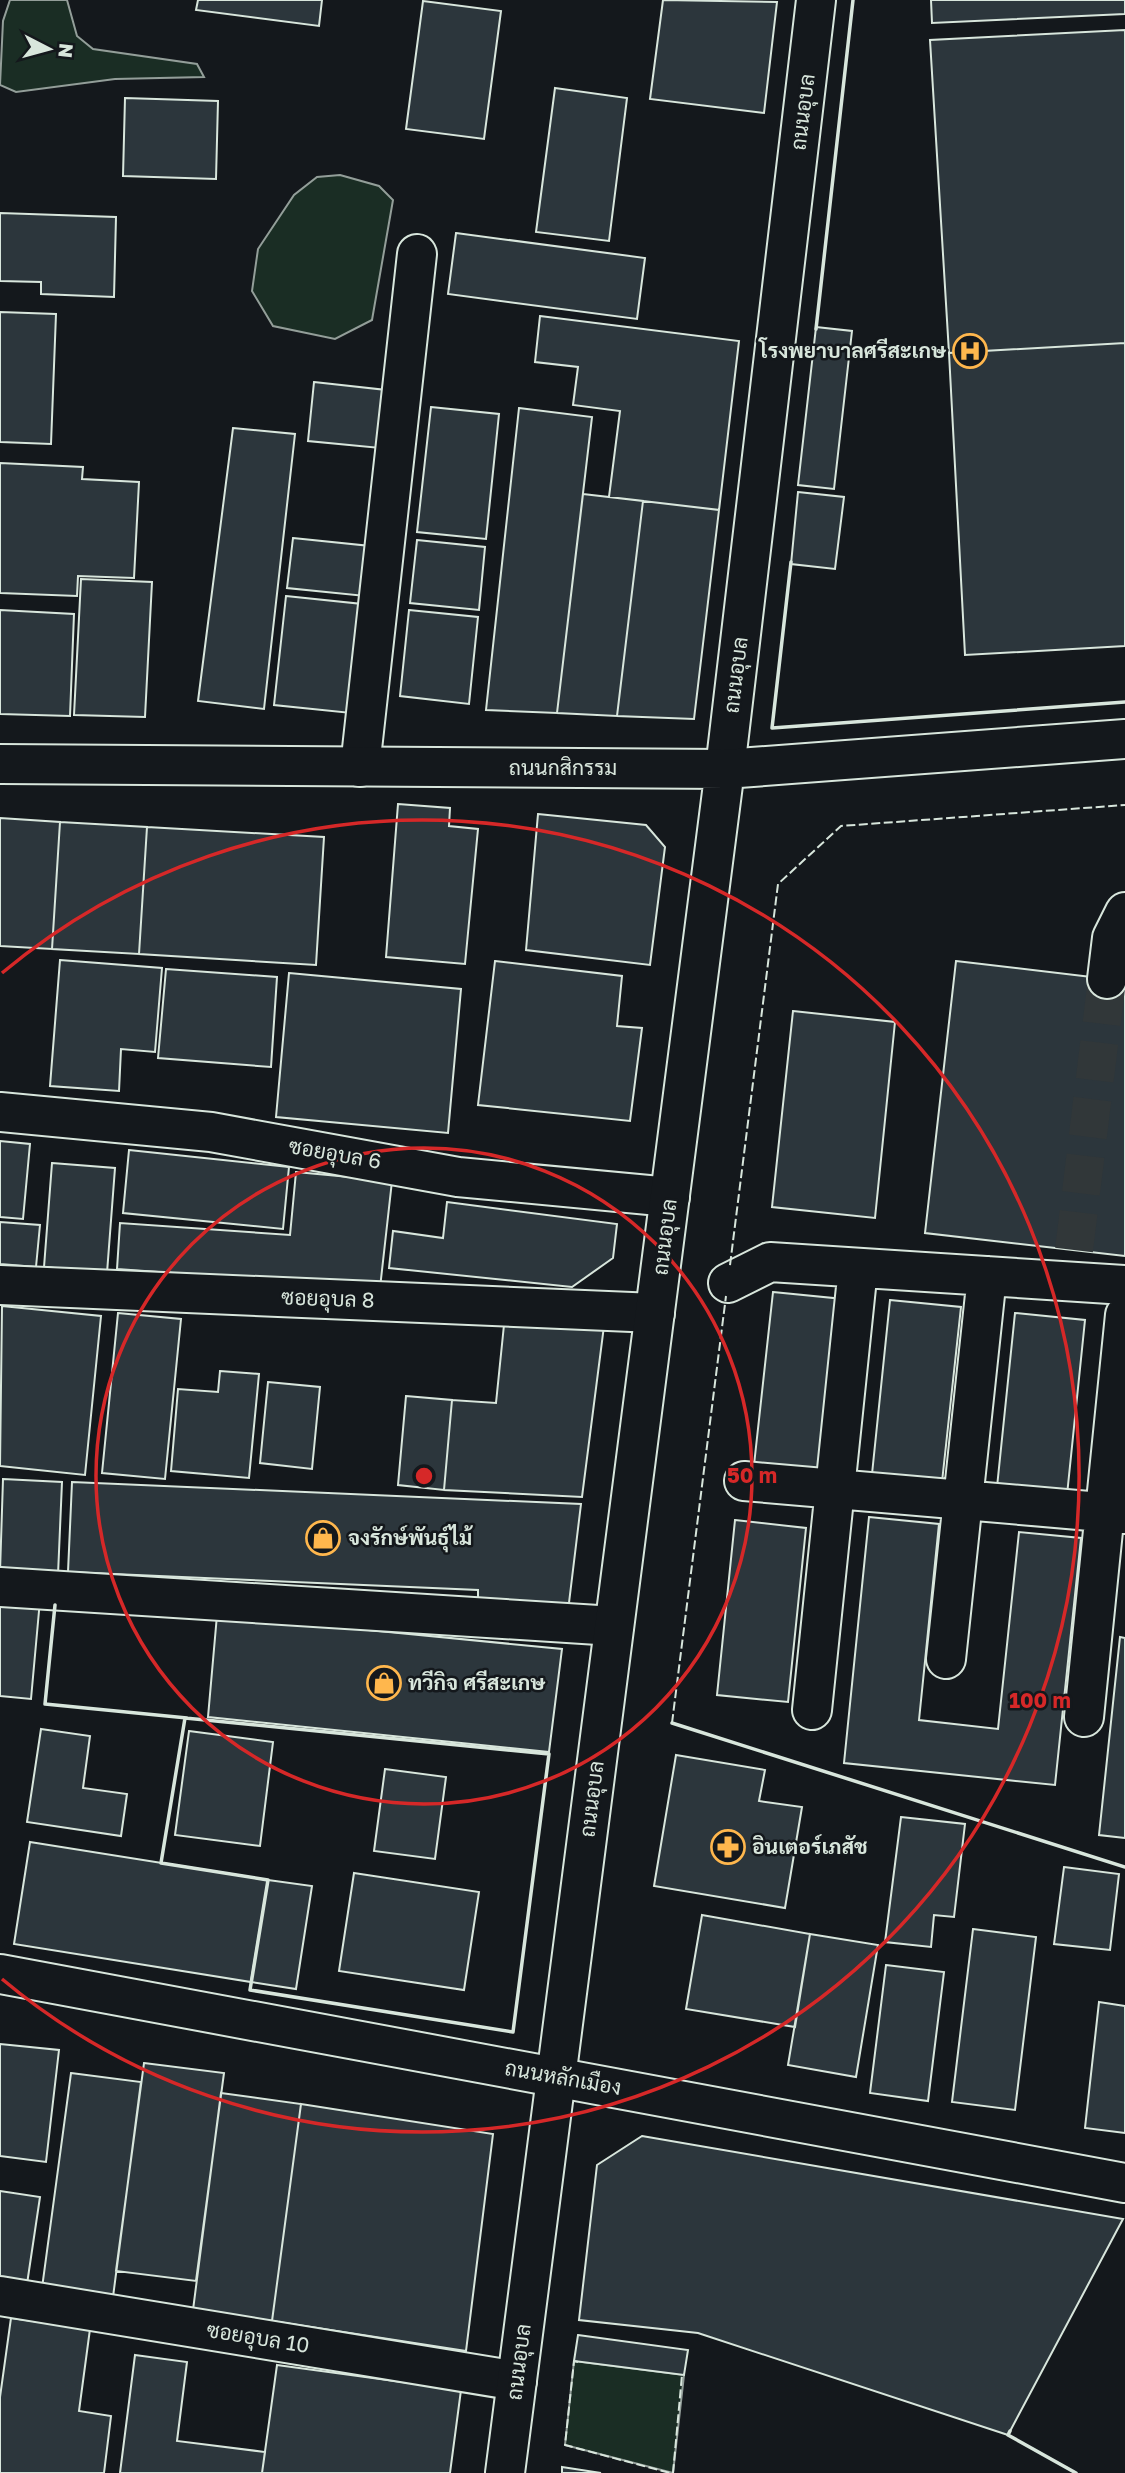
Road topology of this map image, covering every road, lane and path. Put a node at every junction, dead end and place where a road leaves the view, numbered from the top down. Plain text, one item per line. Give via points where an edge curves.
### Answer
1 (816, 0) edge
2 (417, 254) dead end
3 (1125, 739) edge
4 (0, 764) edge
5 (360, 767) junction
6 (725, 769) junction
7 (1125, 912) edge
8 (1107, 978) tunnel mouth
9 (0, 1112) edge
10 (670, 1197) junction
11 (858, 1268) junction
12 (987, 1276) junction
13 (728, 1283) dead end
14 (0, 1285) edge
15 (1125, 1285) edge
16 (655, 1312) junction
17 (1125, 1315) edge
18 (744, 1481) dead end
19 (835, 1489) junction
20 (963, 1502) junction
21 (1115, 1514) edge
22 (0, 1587) edge
23 (614, 1626) junction
24 (946, 1659) dead end
25 (812, 1710) dead end
26 (1084, 1717) dead end
27 (0, 1974) edge
28 (556, 2077) junction
29 (1125, 2183) edge
30 (0, 2296) edge
31 (517, 2381) junction
32 (505, 2473) edge

1 - 6 street, ถนนอุบล
2 - 5 street
3 - 6 street, ถนนกสิกรรม
4 - 5 street, ถนนกสิกรรม
5 - 6 street, ถนนกสิกรรม
6 - 10 street, ถนนอุบล
7 - 8 street via 1112,938
9 - 10 street, ซอยอุบล 6 via 211,1132 458,1177
10 - 16 street, ถนนอุบล
11 - 12 street
11 - 13 street via 770,1262
11 - 19 street
12 - 15 street via 1072,1266
12 - 20 street
14 - 16 street, ซอยอุบล 8
16 - 23 street, ถนนอุบล
17 - 21 street
18 - 19 street
19 - 20 street
19 - 25 street
20 - 21 street
20 - 24 street
21 - 26 street
22 - 23 street
23 - 28 street, ถนนอุบล
27 - 28 street, ถนนหลักเมือง
28 - 29 street, ถนนหลักเมือง
28 - 31 street, ถนนอุบล
30 - 31 street, ซอยอุบล 10
31 - 32 street, ถนนอุบล

